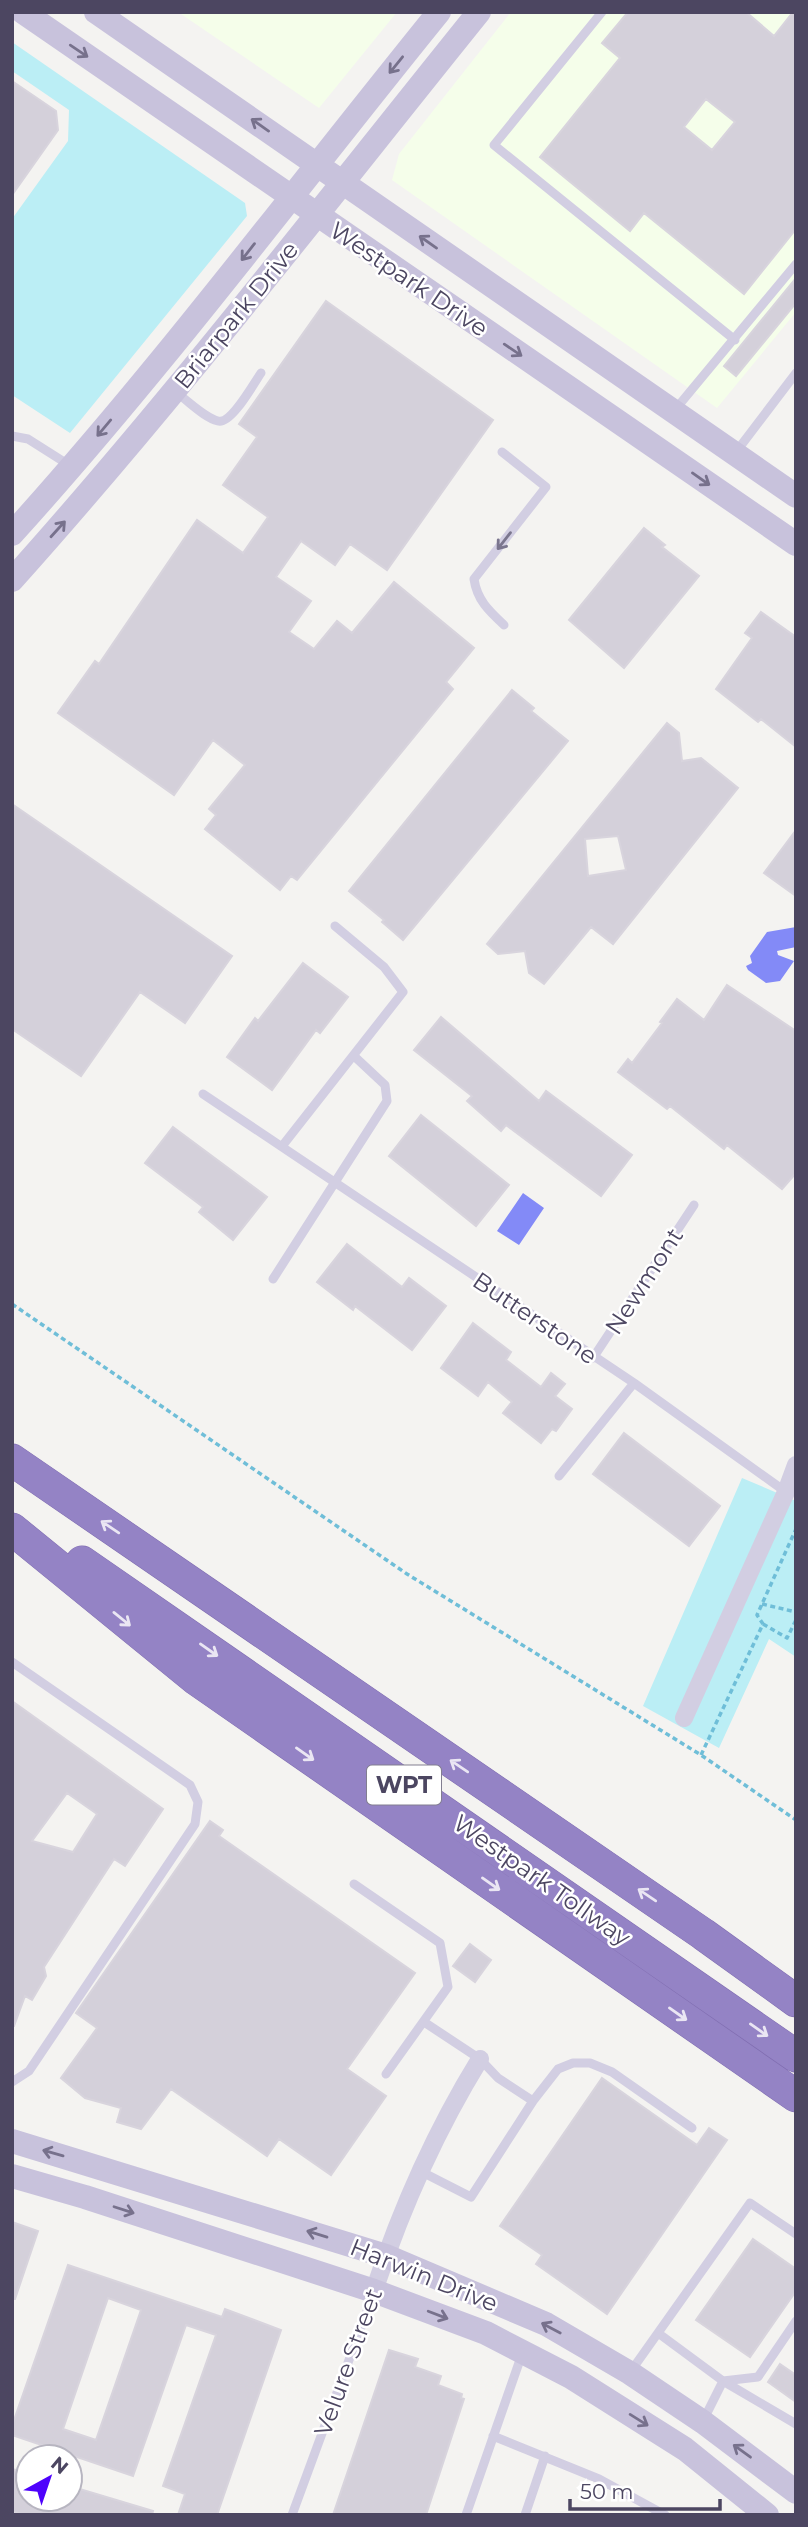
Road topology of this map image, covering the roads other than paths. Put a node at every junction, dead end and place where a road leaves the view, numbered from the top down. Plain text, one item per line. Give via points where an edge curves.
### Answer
1 (23, 12) edge
2 (96, 12) edge
3 (439, 12) edge
4 (480, 12) edge
5 (602, 12) edge
6 (316, 164) junction
7 (341, 182) junction
8 (290, 198) junction
9 (315, 215) junction
10 (796, 264) edge
11 (735, 340) junction
12 (261, 373) dead end
13 (796, 373) edge
14 (175, 392) junction
15 (674, 411) junction
16 (12, 436) edge
17 (502, 452) dead end
18 (735, 453) junction
19 (72, 467) junction
20 (98, 484) junction
21 (796, 496) edge
22 (12, 534) edge
23 (796, 544) edge
24 (12, 580) edge
25 (504, 625) dead end
26 (335, 926) dead end
27 (354, 1056) junction
28 (203, 1094) dead end
29 (283, 1146) junction
30 (335, 1180) junction
31 (694, 1205) dead end
32 (273, 1279) dead end
33 (593, 1358) junction
34 (634, 1383) junction
35 (12, 1461) edge
36 (796, 1465) edge
37 (559, 1476) dead end
38 (786, 1492) junction
39 (12, 1514) edge
40 (12, 1529) edge
41 (12, 1662) edge
42 (684, 1717) dead end
43 (354, 1884) dead end
44 (703, 1934) junction
45 (796, 1991) edge
46 (796, 2001) edge
47 (424, 2022) junction
48 (796, 2056) edge
49 (480, 2059) junction
50 (386, 2074) dead end
51 (12, 2082) edge
52 (796, 2096) edge
53 (533, 2101) junction
54 (692, 2128) dead end
55 (12, 2141) edge
56 (96, 2165) junction
57 (420, 2171) junction
58 (12, 2176) edge
59 (85, 2197) junction
60 (796, 2234) edge
61 (386, 2256) junction
62 (374, 2291) junction
63 (796, 2321) edge
64 (658, 2333) junction
65 (523, 2352) junction
66 (629, 2373) junction
67 (723, 2381) junction
68 (702, 2422) junction
69 (796, 2424) edge
70 (493, 2436) junction
71 (685, 2449) junction
72 (545, 2456) junction
73 (796, 2492) edge
74 (292, 2515) edge
75 (466, 2515) edge
76 (526, 2515) edge
77 (665, 2515) edge
78 (767, 2515) edge

1 -> 8 main road, Westpark Drive
6 -> 2 main road, Westpark Drive
3 -> 6 main road, Briarpark Drive
4 - 7 main road, Briarpark Drive
5 - 11 lane via 494,145
6 - 7 main road, Westpark Drive
6 - 8 main road, Briarpark Drive
7 - 9 main road, Briarpark Drive
15 -> 7 main road, Westpark Drive
8 - 9 main road, Westpark Drive
8 -> 19 main road, Briarpark Drive
9 - 14 main road, Briarpark Drive
9 -> 23 main road, Westpark Drive
10 - 11 lane
11 - 15 lane
12 - 14 lane via 225,421 219,422
13 - 18 lane
14 - 20 main road, Briarpark Drive
15 - 18 main road, Westpark Drive
16 - 19 lane via 28,439
17 -> 25 lane via 546,487 474,579 485,607
18 - 21 main road, Westpark Drive
19 - 20 main road
19 - 22 main road, Briarpark Drive
24 -> 20 main road, Briarpark Drive
26 - 27 lane via 384,967 403,992
27 - 29 lane
27 - 30 lane via 385,1085 387,1101
28 - 29 lane, Butterstone
29 - 30 lane, Butterstone
30 - 32 lane
30 - 33 lane, Butterstone
31 - 33 lane, Newmont
33 - 34 lane, Butterstone
34 - 37 lane
34 - 38 lane, Butterstone
44 -> 35 highway, Westpark Tollway / WPT
36 - 38 street
38 - 42 street
39 -> 48 highway, Westpark Tollway / WPT
40 -> 52 highway via 196,1679
41 - 51 lane via 190,1786 198,1802 195,1824 188,1835 29,2071
43 - 47 lane via 440,1943 448,1987
44 - 45 highway
44 - 46 highway, Westpark Tollway / WPT
47 - 49 lane
47 - 50 lane
49 - 53 lane via 498,2078
49 - 57 street, Velure Street
53 - 54 lane via 558,2069 590,2063 611,2072
53 - 57 lane via 471,2197
56 -> 55 main road, Harwin Drive
56 - 59 main road
61 -> 56 main road, Harwin Drive
57 - 61 street, Velure Street
58 - 59 main road, Harwin Drive
59 -> 62 main road, Harwin Drive
60 - 64 lane via 750,2203
61 - 62 street, Velure Street
66 -> 61 main road, Harwin Drive via 546,2324
62 -> 65 main road, Harwin Drive via 486,2333
62 - 74 lane, Velure Street
63 - 67 lane via 758,2376
64 - 66 lane
64 - 67 lane
65 - 70 lane
65 -> 71 main road, Harwin Drive
66 - 68 main road, Harwin Drive
67 - 68 lane
67 - 69 lane
68 - 71 main road
73 -> 68 main road, Harwin Drive
70 - 72 lane
70 - 75 lane
71 - 78 main road, Harwin Drive
72 - 76 lane
72 - 77 lane

